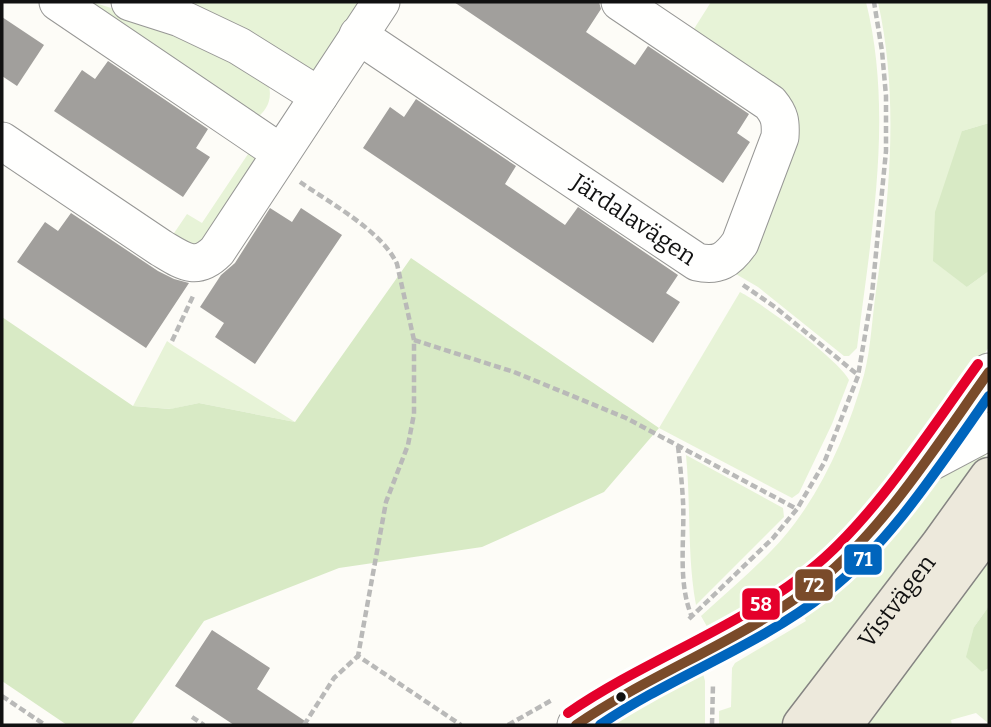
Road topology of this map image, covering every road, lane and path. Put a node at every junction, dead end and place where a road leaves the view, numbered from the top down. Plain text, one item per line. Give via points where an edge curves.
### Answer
1 (58, 2) edge
2 (130, 2) edge
3 (381, 2) edge
4 (620, 2) edge
5 (874, 2) edge
6 (358, 35) junction
7 (319, 96) junction
8 (2, 141) edge
9 (278, 158) junction
10 (204, 261) junction
11 (721, 263) junction
12 (414, 340) junction
13 (172, 341) dead end
14 (989, 372) edge
15 (858, 376) junction
16 (989, 431) edge
17 (678, 446) junction
18 (918, 469) junction
19 (989, 477) edge
20 (797, 509) junction
21 (989, 527) edge
22 (692, 617) junction
23 (682, 626) dead end
24 (358, 656) junction
25 (2, 696) edge
26 (567, 711) edge
27 (192, 717) dead end
28 (45, 725) edge
29 (204, 725) edge
30 (304, 725) edge
31 (461, 725) edge
32 (508, 725) edge
33 (802, 725) edge
34 (843, 725) edge

1 - 9 street
2 - 7 street via 180,18 239,46
3 - 6 street
4 - 11 street, Järdalavägen via 770,103 779,114 780,137 740,243
5 - 15 path via 886,96 886,151 872,294
6 - 7 street
6 - 11 street, Järdalavägen via 697,262
7 - 9 street
8 - 10 street via 160,248 184,262
9 - 10 street via 217,251
9 - 12 path via 381,239 392,253
10 - 13 path via 202,276
11 - 15 path via 730,276
12 - 17 path via 514,372 626,418
12 - 24 path via 414,414 408,445 386,502
14 - 18 street
15 - 20 path via 824,463
16 - 18 street
17 - 20 path
17 - 22 path via 685,588
18 - 26 street via 873,527 818,582 621,696
19 - 33 main road, Vistvägen
20 - 22 path
21 - 34 main road, Vistvägen
22 - 23 path
24 - 30 path via 334,678
24 - 31 path
25 - 28 path
26 - 32 path
27 - 29 path

